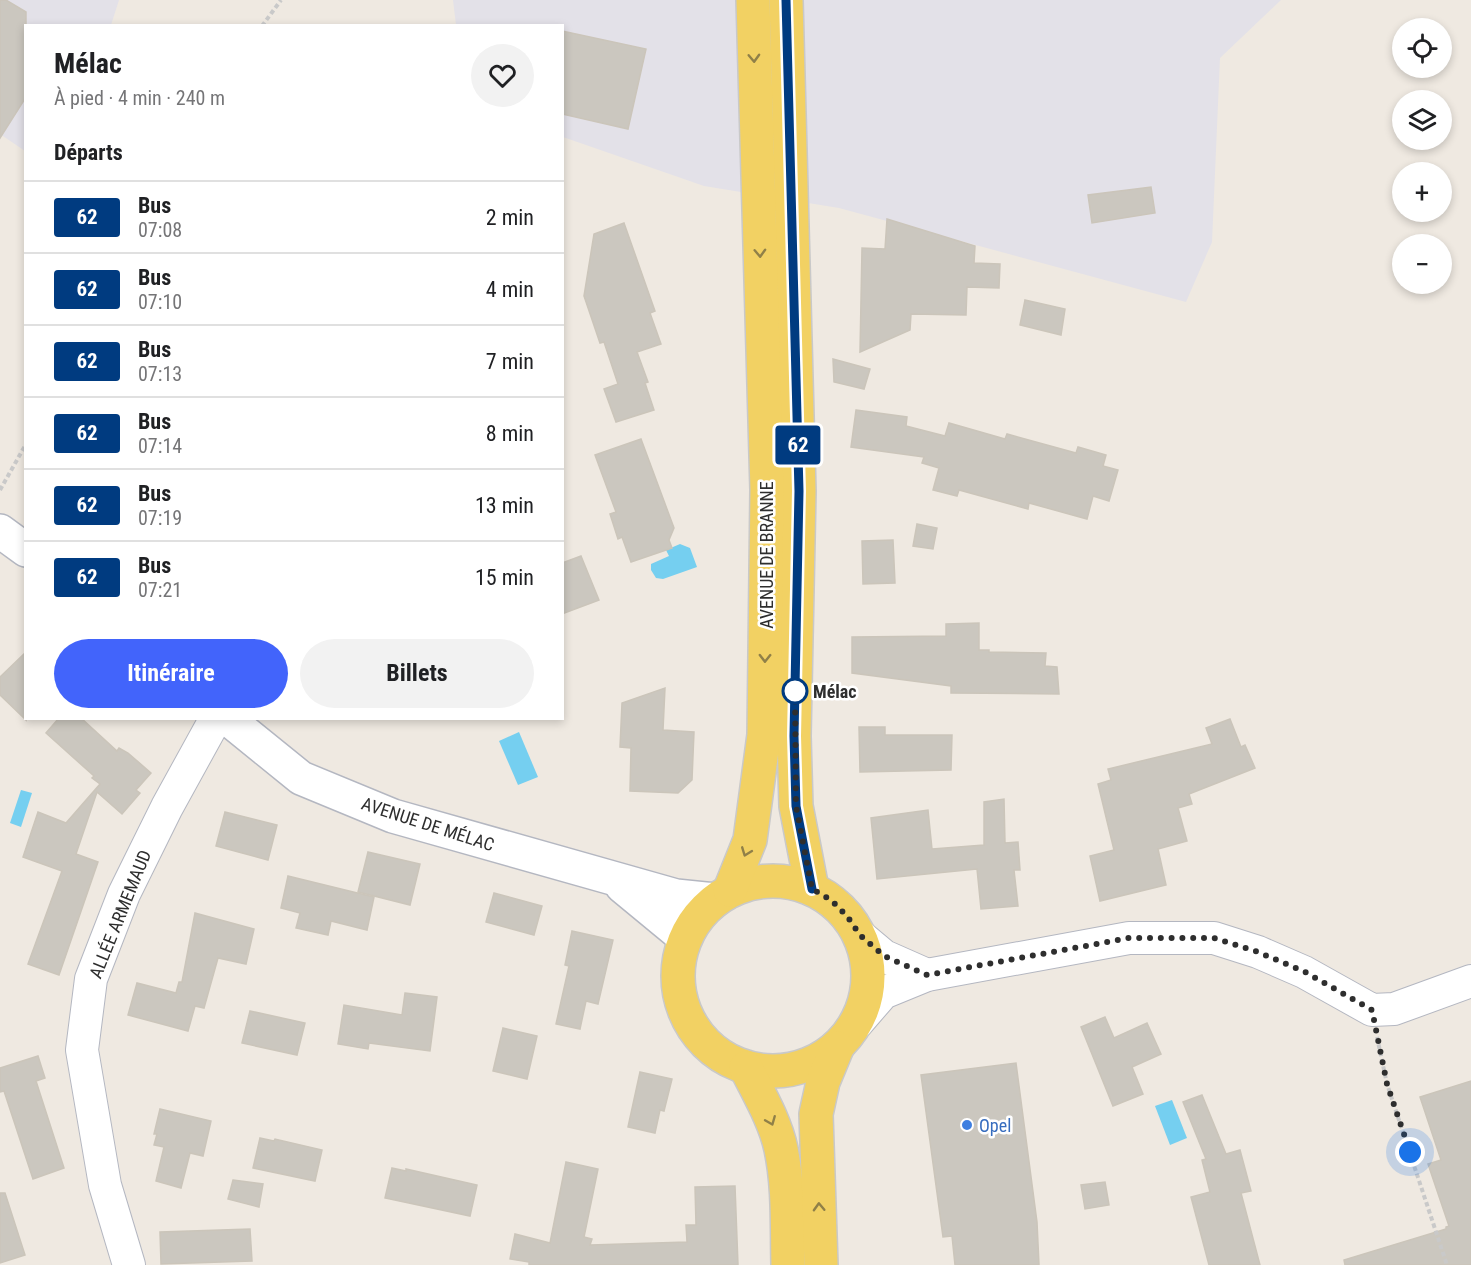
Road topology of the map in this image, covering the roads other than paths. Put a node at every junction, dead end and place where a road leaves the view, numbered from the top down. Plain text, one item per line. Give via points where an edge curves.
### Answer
1 (753, 0) edge
2 (786, 0) edge
3 (0, 531) edge
4 (24, 549) edge
5 (215, 720) edge
6 (229, 720) edge
7 (614, 879) junction
8 (812, 889) junction
9 (723, 895) junction
10 (860, 935) junction
11 (685, 938) junction
12 (927, 975) junction
13 (1471, 981) edge
14 (847, 1035) junction
15 (746, 1068) junction
16 (129, 1265) edge
17 (788, 1265) edge
18 (821, 1265) edge

1 -> 9 main road, AVENUE DE BRANNE via 767,490 764,735 750,840
2 - 8 main road, AVENUE DE BRANNE via 799,491 796,806
3 - 4 street
5 - 16 street, ALLÉE ARMEMAUD via 124,894 92,979 82,1050 105,1185
6 - 7 street, AVENUE DE MÉLAC via 301,778 383,812
7 - 9 street, AVENUE DE MÉLAC via 676,896
7 - 11 street, AVENUE DE MÉLAC
8 - 9 main road via 785,881 757,882
8 - 10 main road via 831,900
9 - 11 main road via 698,917
10 - 12 street via 884,956
10 - 14 main road via 868,964 867,994
11 - 15 main road via 677,969 681,1002 694,1031 717,1054
12 - 13 street via 1129,938 1214,938 1305,972 1372,1010 1394,1010
12 - 14 street via 883,993
14 - 15 main road via 810,1065 778,1072
18 -> 14 main road via 816,1114 823,1082
15 -> 17 main road via 781,1149

